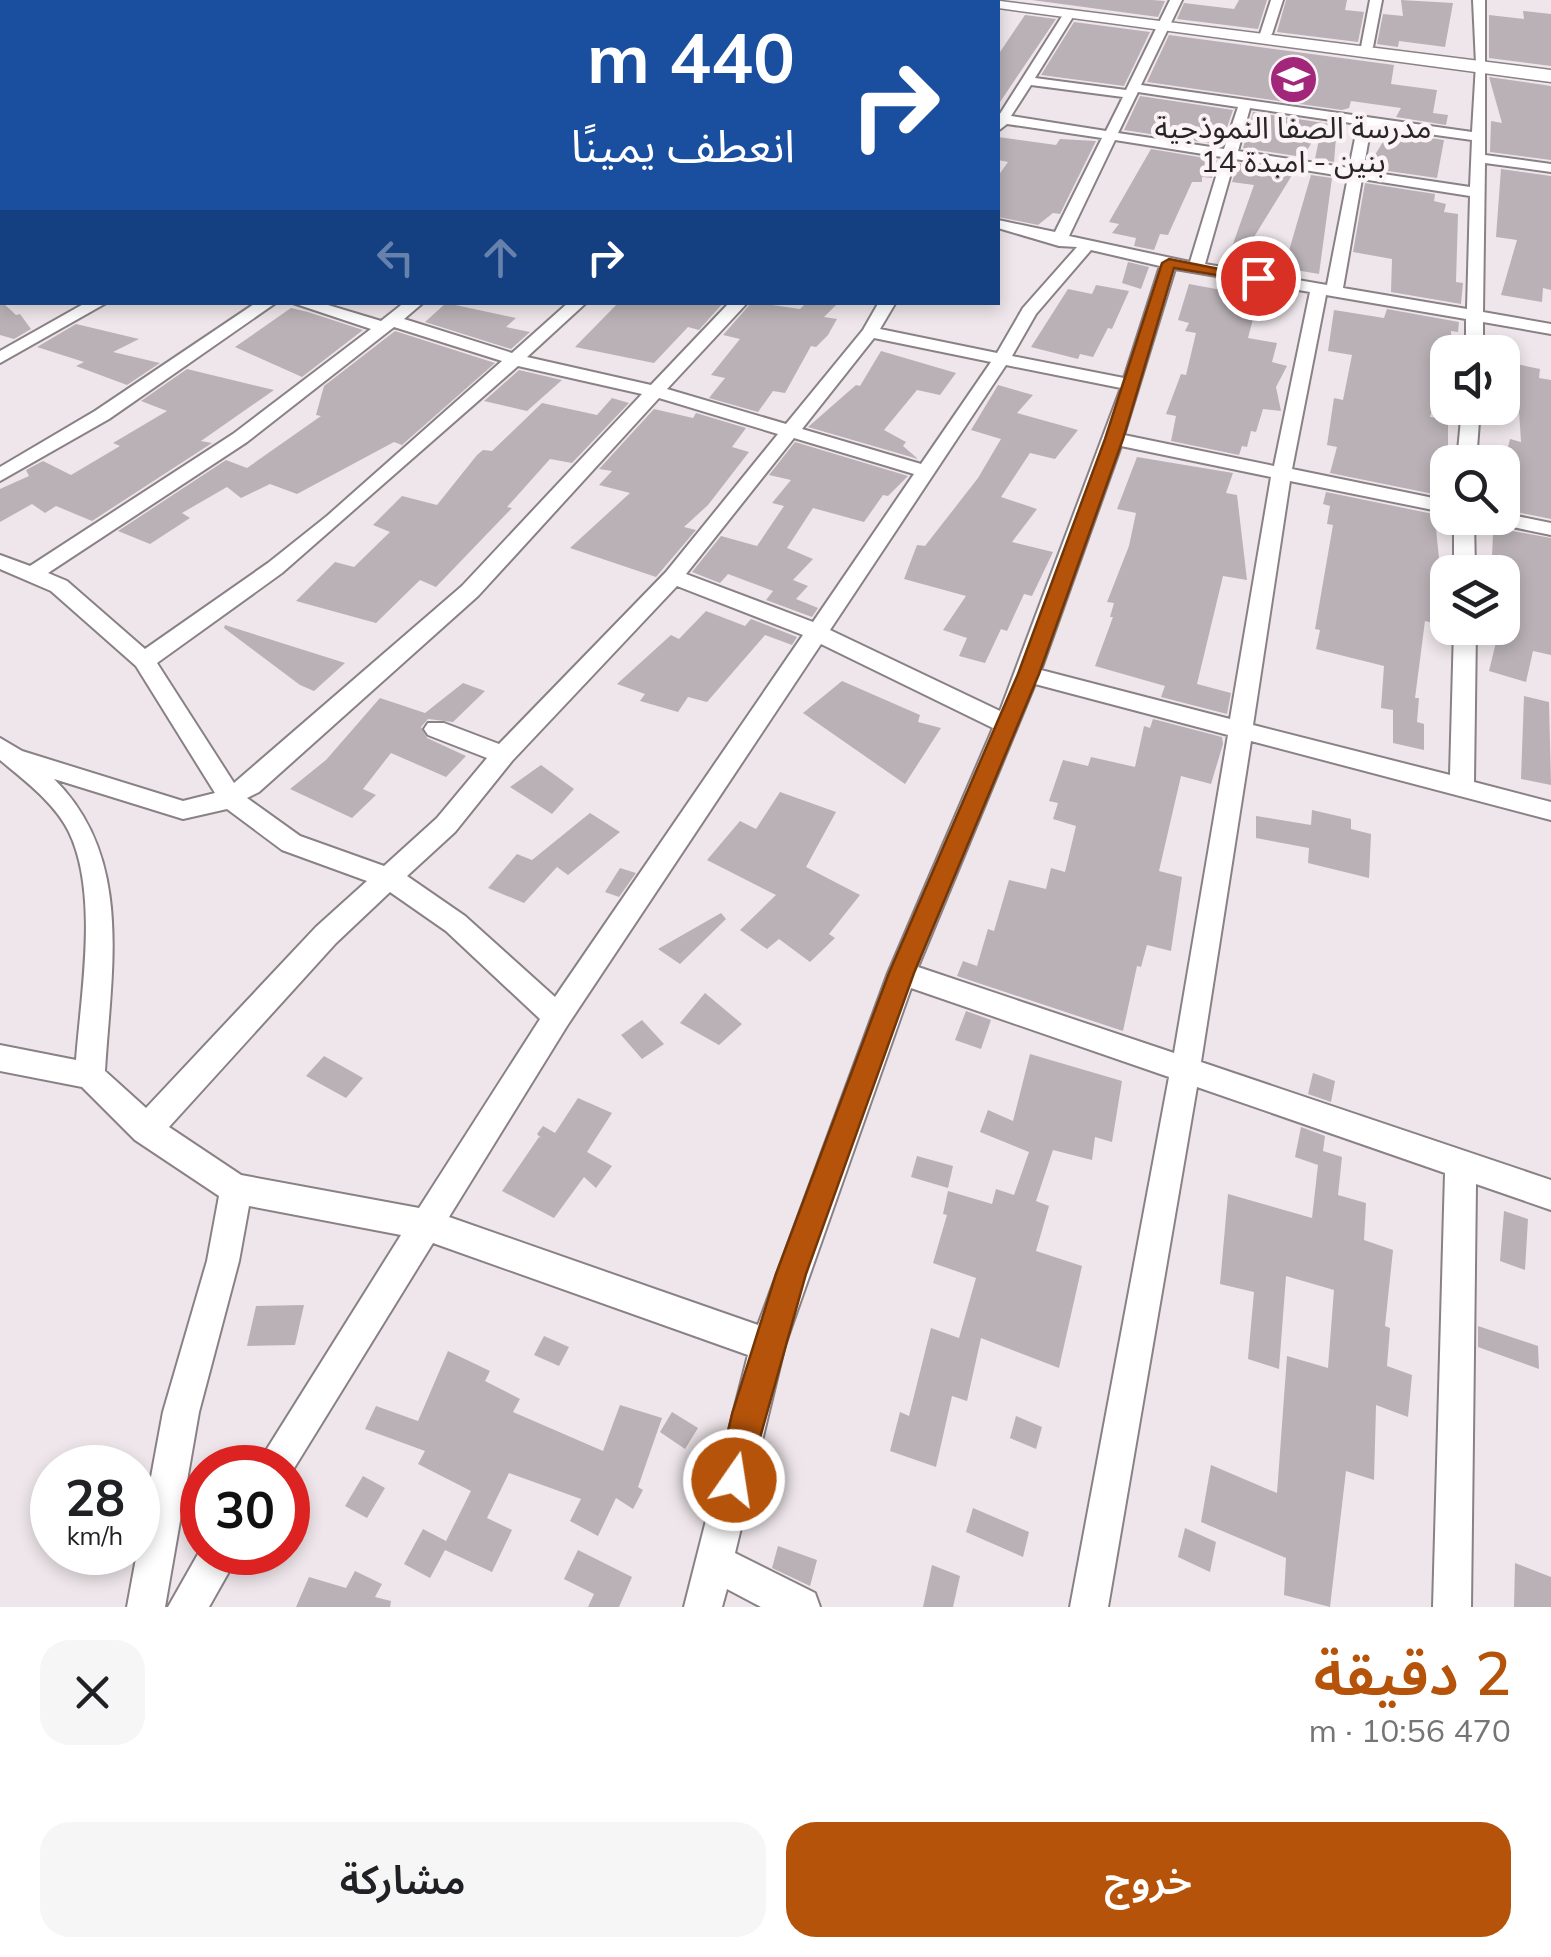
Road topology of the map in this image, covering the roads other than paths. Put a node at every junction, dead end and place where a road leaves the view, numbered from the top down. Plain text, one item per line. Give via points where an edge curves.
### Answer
1 (1009, 0) edge
2 (1176, 0) edge
3 (1276, 0) edge
4 (1376, 0) edge
5 (1479, 0) edge
6 (1000, 3) edge
7 (1072, 7) edge
8 (1166, 23) junction
9 (1277, 37) junction
10 (1367, 47) junction
11 (1480, 64) junction
12 (1551, 74) edge
13 (1018, 84) junction
14 (1132, 91) junction
15 (1245, 104) junction
16 (1365, 122) junction
17 (1000, 123) edge
18 (1111, 135) junction
19 (1478, 137) junction
20 (1230, 153) junction
21 (1480, 158) junction
22 (1551, 168) edge
23 (1354, 173) junction
24 (1480, 193) junction
25 (1000, 225) edge
26 (1059, 240) junction
27 (1086, 246) junction
28 (1169, 263) junction
29 (1196, 267) junction
30 (1327, 290) junction
31 (95, 305) edge
32 (265, 305) edge
33 (310, 305) edge
34 (412, 305) edge
35 (576, 305) edge
36 (737, 305) edge
37 (881, 305) edge
38 (1477, 316) junction
39 (388, 324) junction
40 (1551, 329) edge
41 (870, 332) junction
42 (1475, 335) edge
43 (0, 358) edge
44 (516, 360) junction
45 (1001, 360) junction
46 (1130, 385) junction
47 (655, 391) junction
48 (791, 432) junction
49 (1114, 439) junction
50 (924, 470) junction
51 (1282, 472) junction
52 (0, 475) edge
53 (1430, 504) edge
54 (1520, 523) edge
55 (1551, 529) edge
56 (0, 561) edge
57 (34, 573) junction
58 (673, 577) junction
59 (814, 633) junction
60 (1465, 645) edge
61 (144, 661) junction
62 (1028, 674) junction
63 (1006, 724) junction
64 (436, 729) dead end
65 (1242, 729) junction
66 (7, 753) edge
67 (503, 756) junction
68 (1462, 788) junction
69 (231, 799) junction
70 (1551, 811) edge
71 (389, 880) junction
72 (902, 973) junction
73 (557, 1017) junction
74 (0, 1058) edge
75 (1185, 1073) junction
76 (90, 1076) junction
77 (146, 1130) junction
78 (1462, 1166) junction
79 (236, 1189) junction
80 (1551, 1196) edge
81 (423, 1224) junction
82 (768, 1345) junction
83 (287, 1445) edge
84 (713, 1562) junction
85 (207, 1575) edge
86 (146, 1607) edge
87 (187, 1607) edge
88 (703, 1607) edge
89 (801, 1607) edge
90 (1090, 1607) edge
91 (1452, 1607) edge

1 - 7 main road
2 - 8 street
3 - 9 street
4 - 10 street
5 - 11 street
6 - 7 main road
7 - 8 main road
7 - 13 street
8 - 9 main road
8 - 14 street
9 - 10 main road
9 - 11 main road
10 - 11 main road
11 - 12 main road
11 - 19 street
13 - 14 street
13 - 17 street
14 - 15 street
14 - 18 street
15 - 16 street
15 - 20 street
16 - 19 street
16 - 23 street
17 - 18 street
18 - 20 street
18 - 26 street
19 - 21 street
20 - 23 street
20 - 29 street
21 - 22 street
21 - 24 street
23 - 24 street
23 - 30 street
24 - 38 street
25 - 26 street
26 - 27 street
27 - 28 street
27 - 45 street via 1028,312
28 - 29 street
28 - 46 street
29 - 30 street
30 - 38 street
30 - 51 street
31 - 43 street
32 - 52 street
33 - 39 street
34 - 39 street
35 - 44 street
36 - 47 street
37 - 41 street
38 - 40 street
38 - 42 street
39 - 44 street
39 - 57 street via 240,438
41 - 45 street
41 - 48 street
44 - 47 street
44 - 61 street via 319,532
45 - 46 street
45 - 50 street
46 - 49 street
47 - 48 street
47 - 69 street via 454,607
48 - 50 street
48 - 58 street
49 - 51 street
49 - 62 street
50 - 59 street
51 - 53 street
51 - 65 street
54 - 55 street
56 - 57 street
57 - 61 street via 59,586
58 - 59 street
58 - 67 street
59 - 63 street
59 - 73 street
60 - 68 street
61 - 69 street
62 - 63 street
62 - 65 street
63 - 72 street
64 - 67 street
65 - 68 street
65 - 75 street
66 - 69 street via 184,810
66 - 76 street via 65,807 90,850 97,890
67 - 71 street
68 - 70 street
69 - 71 street via 300,847
71 - 73 street via 463,933
71 - 77 street via 275,987
72 - 75 street
72 - 82 street
73 - 81 street
74 - 76 street
75 - 78 street
75 - 90 street
76 - 77 street
77 - 79 street
78 - 80 street
78 - 91 street
79 - 81 street
79 - 86 street via 182,1412
81 - 82 street
81 - 83 street
82 - 84 street
84 - 88 street
84 - 89 street
85 - 87 street

